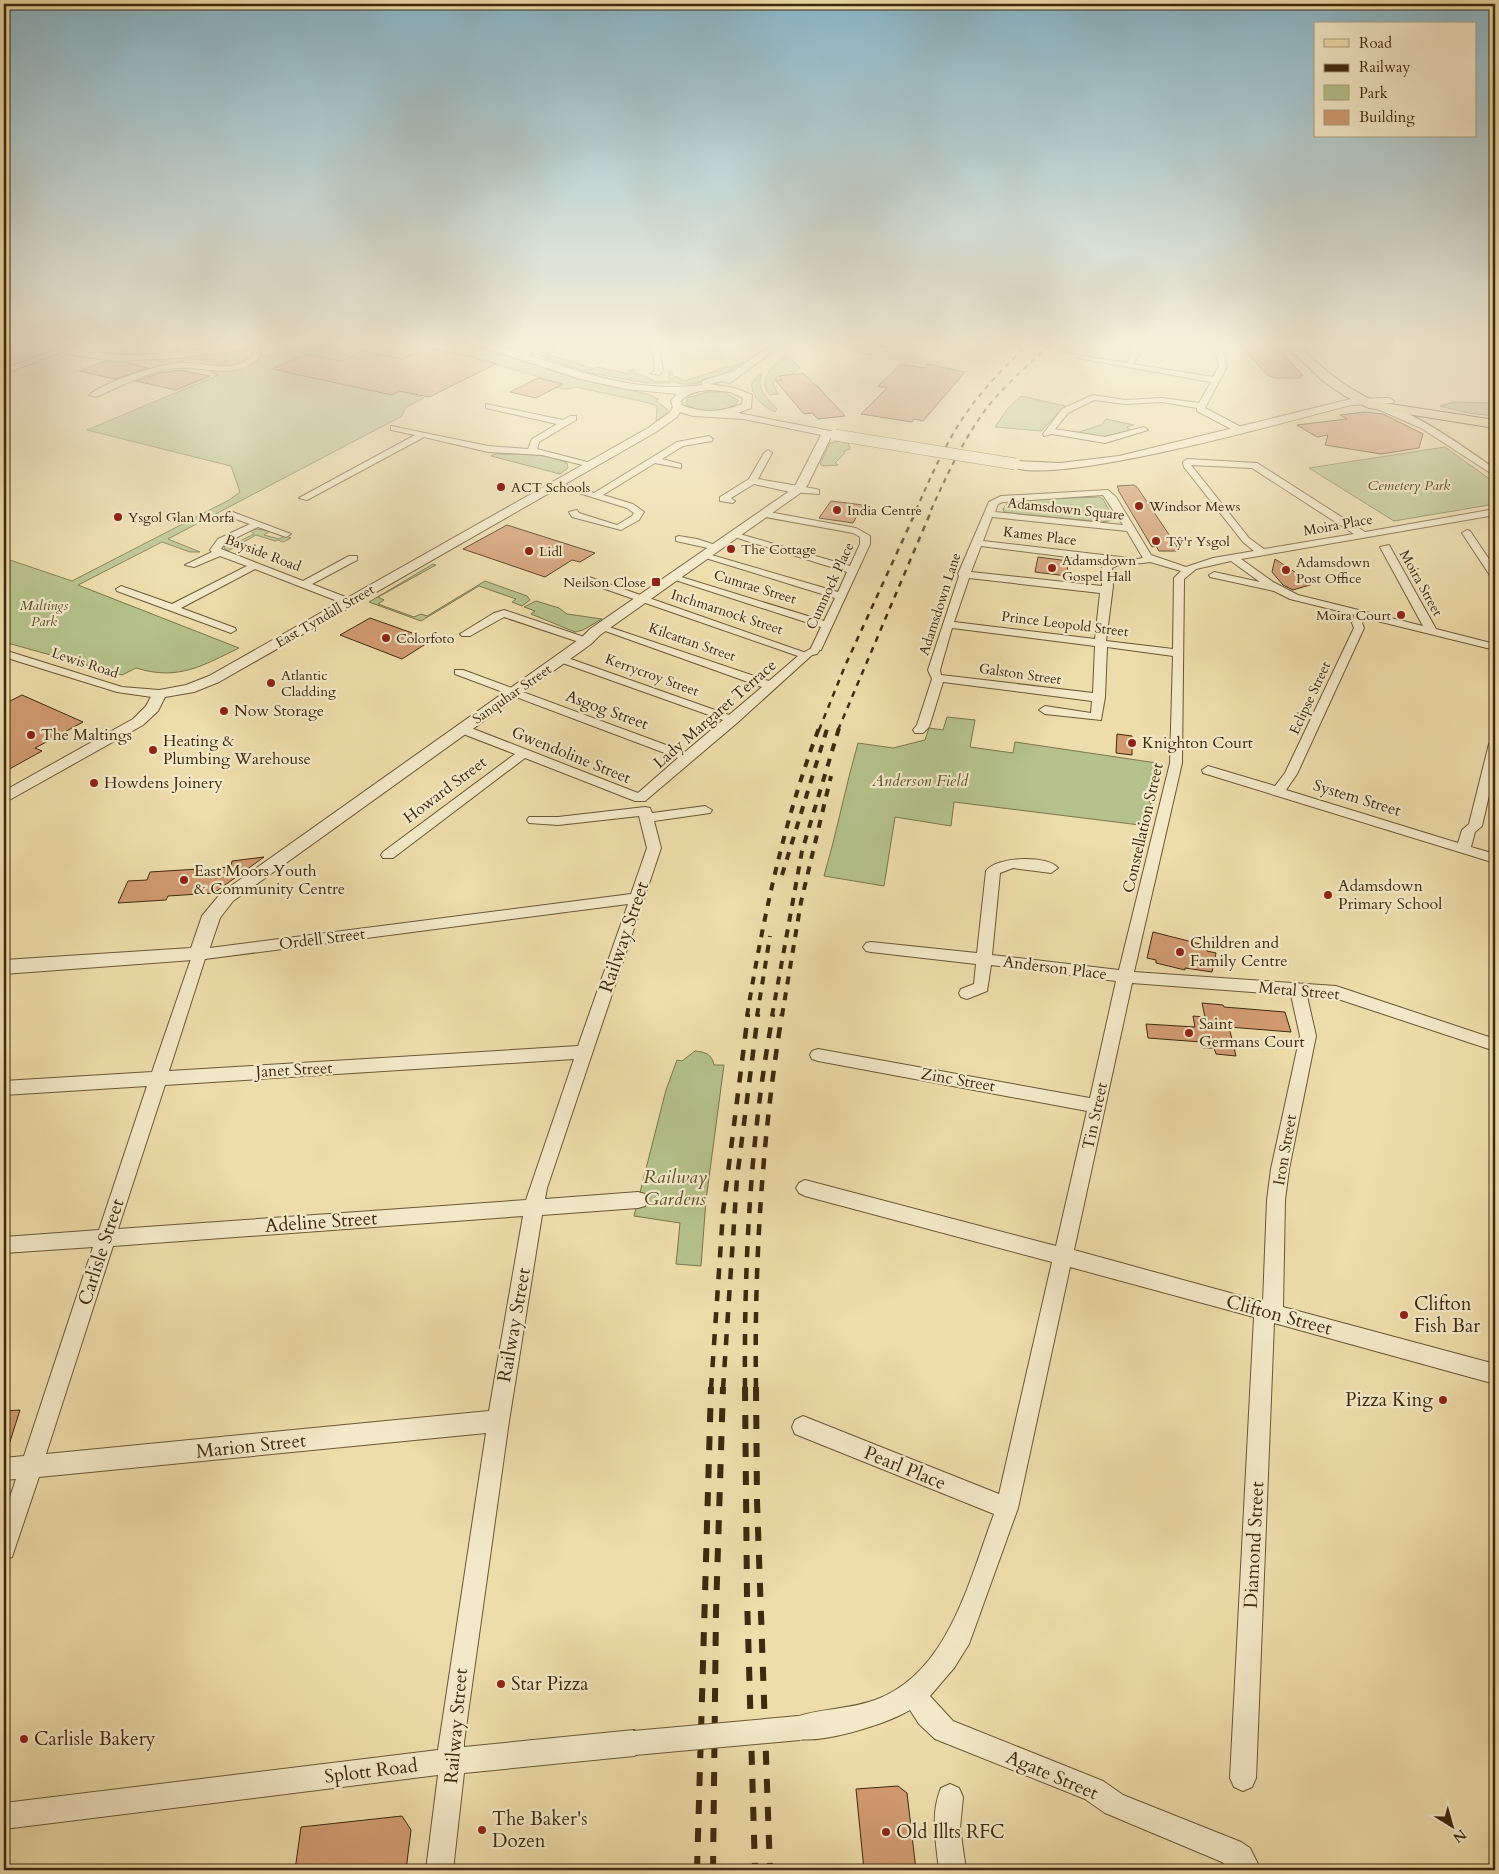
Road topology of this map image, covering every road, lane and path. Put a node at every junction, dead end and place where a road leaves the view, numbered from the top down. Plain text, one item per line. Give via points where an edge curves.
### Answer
1 (396, 428) edge
2 (556, 428) edge
3 (657, 428) edge
4 (803, 428) edge
5 (1052, 428) edge
6 (1237, 428) edge
7 (1246, 428) edge
8 (1428, 428) edge
9 (1437, 428) edge
10 (652, 430) joint
11 (1144, 430) dead end
12 (1240, 430) junction
13 (423, 434) junction
14 (831, 435) junction
15 (710, 439) dead end
16 (1454, 444) junction
17 (532, 451) junction
18 (768, 453) dead end
19 (654, 460) junction
20 (591, 464) junction
21 (678, 466) dead end
22 (1495, 474) edge
23 (754, 481) junction
24 (555, 484) junction
25 (797, 490) junction
26 (816, 492) dead end
27 (595, 496) junction
28 (304, 498) dead end
29 (730, 500) dead end
30 (574, 512) dead end
31 (1495, 512) edge
32 (230, 514) dead end
33 (763, 514) junction
34 (989, 514) junction
35 (258, 524) junction
36 (1130, 530) junction
37 (1467, 533) dead end
38 (286, 534) dead end
39 (733, 535) junction
40 (1362, 535) junction
41 (679, 539) dead end
42 (976, 542) junction
43 (1385, 547) dead end
44 (711, 552) junction
45 (1262, 552) junction
46 (218, 553) junction
47 (354, 558) dead end
48 (1232, 558) junction
49 (1150, 559) junction
50 (1118, 560) junction
51 (190, 565) dead end
52 (254, 566) junction
53 (853, 570) junction
54 (1187, 570) junction
55 (963, 574) junction
56 (1214, 575) dead end
57 (1495, 575) edge
58 (674, 578) junction
59 (589, 580) dead end
60 (305, 584) junction
61 (1275, 588) junction
62 (121, 589) dead end
63 (1105, 590) junction
64 (840, 596) junction
65 (643, 599) junction
66 (349, 602) junction
67 (173, 608) junction
68 (1361, 614) junction
69 (948, 624) junction
70 (827, 625) junction
71 (602, 628) junction
72 (231, 630) dead end
73 (1432, 632) junction
74 (466, 634) dead end
75 (586, 641) junction
76 (1100, 643) junction
77 (1495, 647) edge
78 (817, 648) joint
79 (4, 653) edge
80 (1178, 653) junction
81 (804, 654) junction
82 (561, 659) junction
83 (459, 672) dead end
84 (938, 678) junction
85 (772, 686) junction
86 (513, 692) junction
87 (159, 694) junction
88 (1099, 697) junction
89 (1045, 710) dead end
90 (733, 720) junction
91 (462, 729) junction
92 (919, 730) dead end
93 (1495, 744) edge
94 (524, 753) junction
95 (689, 758) junction
96 (1208, 770) dead end
97 (1278, 792) junction
98 (4, 798) edge
99 (644, 809) junction
100 (705, 810) dead end
101 (534, 820) dead end
102 (1463, 849) junction
103 (388, 855) dead end
104 (1495, 859) edge
105 (1051, 868) dead end
106 (638, 898) junction
107 (871, 947) dead end
108 (200, 954) junction
109 (984, 959) junction
110 (4, 967) edge
111 (1126, 977) junction
112 (1298, 990) junction
113 (966, 993) dead end
114 (1495, 1045) edge
115 (583, 1052) junction
116 (818, 1055) dead end
117 (158, 1078) junction
118 (4, 1088) edge
119 (1097, 1106) junction
120 (805, 1188) dead end
121 (638, 1200) dead end
122 (534, 1206) junction
123 (106, 1238) junction
124 (4, 1245) edge
125 (1063, 1256) junction
126 (1268, 1312) junction
127 (1495, 1374) edge
128 (498, 1421) junction
129 (803, 1427) dead end
130 (32, 1466) junction
131 (4, 1469) edge
132 (1007, 1508) junction
133 (4, 1549) edge
134 (913, 1693) junction
135 (451, 1761) junction
136 (1243, 1778) dead end
137 (950, 1797) dead end
138 (4, 1816) edge
139 (1239, 1861) edge
140 (440, 1870) edge
141 (953, 1870) edge

1 - 13 street
2 - 17 street via 536,441
3 - 10 street, East Tyndall Street
4 - 14 street
5 - 11 street via 1048,433 1105,440
6 - 12 street
7 - 12 street
8 - 16 street
9 - 16 street
10 - 20 street, East Tyndall Street
12 - 14 street, bridge via 1193,442 1187,447 1068,466 1015,464
13 - 17 street via 488,449
13 - 28 street
14 - 25 street, Sanquhar Street
15 - 19 street via 684,443
16 - 22 street
17 - 20 street
18 - 23 street
19 - 21 street
19 - 27 street
20 - 24 street, East Tyndall Street
23 - 25 street
23 - 29 street via 723,499
24 - 27 street
24 - 66 street, East Tyndall Street
25 - 26 street
25 - 33 street, Sanquhar Street
27 - 30 street via 634,507 639,515 618,528
31 - 40 street, Moira Place
32 - 35 street
33 - 39 street, Sanquhar Street
33 - 53 street, Cumnock Place via 810,521 864,535 866,544
34 - 36 street, Adamsdown Square
34 - 36 street, Adamsdown Square via 994,502 1001,499 1105,492 1111,496
34 - 42 street, Adamsdown Lane
35 - 38 street
35 - 46 street, Bayside Road via 221,541 216,545
36 - 49 street, Adamsdown Square via 1141,551
37 - 57 street
39 - 44 street, Sanquhar Street
39 - 53 street
40 - 45 street, Moira Place
40 - 45 street via 1256,466 1186,463 1246,540
41 - 44 street via 694,541
42 - 50 street, Kames Place
42 - 55 street, Adamsdown Lane
43 - 73 street, Moira Street
44 - 58 street, Sanquhar Street
44 - 64 street
45 - 48 street, Moira Place
46 - 51 street
46 - 52 street, Bayside Road
47 - 60 street
48 - 54 street, Moira Place
48 - 61 street
49 - 50 street, Kames Place via 1136,562
49 - 54 street, Kames Place
50 - 63 street via 1107,567
52 - 60 street, Bayside Road
52 - 67 street
53 - 64 street, Cumnock Place
54 - 80 street, Constellation Street via 1178,582
55 - 63 street
55 - 69 street, Adamsdown Lane
56 - 61 street
58 - 65 street, Sanquhar Street
58 - 70 street, Cumrae Street
59 - 65 street
60 - 66 street, Bayside Road
61 - 68 street via 1303,600
62 - 67 street
63 - 76 street
64 - 70 street, Cumnock Place
65 - 71 street, Sanquhar Street
65 - 81 street, Inchmarnock Street
66 - 87 street, East Tyndall Street via 214,679 189,689
67 - 72 street
68 - 73 street
68 - 97 street, Eclipse Street via 1357,623 1359,628 1291,774
69 - 76 street, Prince Leopold Street
69 - 84 street, Adamsdown Lane via 934,670
70 - 78 street, Cumnock Place
71 - 75 street, Sanquhar Street
71 - 85 street, Kilcattan Street
73 - 77 street
74 - 75 street via 504,614
75 - 82 street, Sanquhar Street
76 - 80 street, Prince Leopold Street
76 - 88 street
78 - 81 street
79 - 87 street, Lewis Road via 121,690
80 - 111 street, Constellation Street via 1177,757
81 - 85 street, Lady Margaret Terrace
82 - 86 street, Sanquhar Street
82 - 90 street, Kerrycroy Street
83 - 86 street, Asgog Street
84 - 88 street, Galston Street
84 - 92 street, Adamsdown Lane via 923,727
85 - 90 street, Lady Margaret Terrace
86 - 91 street, Sanquhar Street
86 - 95 street, Asgog Street
87 - 98 street via 153,708 138,722
88 - 89 street via 1097,717
90 - 95 street, Lady Margaret Terrace
91 - 94 street, Gwendoline Street
91 - 108 street, Sanquhar Street via 227,897 211,916
93 - 102 street via 1474,826 1468,830
94 - 99 street, Gwendoline Street
94 - 103 street, Howard Street
95 - 99 street, Lady Margaret Terrace
96 - 97 street, System Street
97 - 102 street, System Street
99 - 100 street
99 - 101 street via 558,821
99 - 106 street, Railway Street via 654,848
102 - 104 street, System Street
105 - 109 street, Anderson Place via 1009,862 993,871
106 - 108 street, Ordell Street
106 - 115 street, Railway Street
107 - 109 street, Anderson Place
108 - 110 street, Ordell Street
108 - 117 street, Carlisle Street
109 - 111 street, Anderson Place
109 - 113 street, Anderson Place via 981,987
111 - 112 street, Metal Street
111 - 119 street, Tin Street
112 - 114 street, Metal Street via 1344,994
112 - 126 street, Iron Street via 1308,1036 1280,1169 1273,1306
115 - 117 street, Janet Street
115 - 122 street, Railway Street
116 - 119 street, Zinc Street
117 - 118 street, Janet Street
117 - 123 street, Carlisle Street
119 - 125 street, Tin Street
120 - 125 street, Clifton Street
121 - 122 street, Adeline Street
122 - 123 street, Adeline Street
122 - 128 street, Railway Street
123 - 124 street, Adeline Street
123 - 130 street, Carlisle Street
125 - 126 street, Clifton Street
125 - 132 street, Tin Street
126 - 127 street, Clifton Street
126 - 136 street, Diamond Street via 1264,1318
128 - 130 street, Marion Street
128 - 135 street, Railway Street via 450,1742
129 - 132 street, Pearl Place
130 - 131 street, Marion Street
130 - 133 street, Carlisle Street
132 - 134 street, Splott Road via 960,1635 945,1660
134 - 135 street, Splott Road, bridge via 874,1715 854,1721
134 - 139 street, Agate Street via 944,1730 1094,1790 1114,1804
135 - 138 street, Splott Road
135 - 140 street, Railway Street
137 - 141 street via 947,1828

